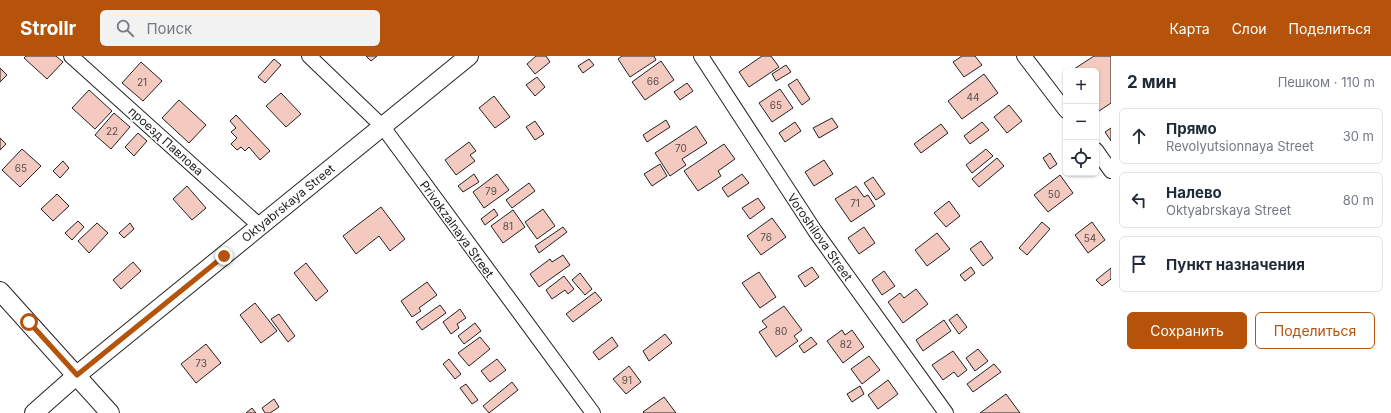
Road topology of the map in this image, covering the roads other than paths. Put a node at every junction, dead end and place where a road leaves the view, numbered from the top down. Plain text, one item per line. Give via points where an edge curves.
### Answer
1 (71, 56) edge
2 (309, 56) edge
3 (469, 56) edge
4 (701, 56) edge
5 (1024, 56) edge
6 (1063, 107) edge
7 (382, 127) junction
8 (1099, 154) edge
9 (1111, 171) edge
10 (260, 226) junction
11 (0, 291) edge
12 (77, 375) junction
13 (34, 413) edge
14 (110, 413) edge
15 (593, 413) edge
16 (946, 413) edge

1 - 10 street, проезд Павлова
2 - 7 street, Privokzalnaya Street
3 - 7 street, Oktyabrskaya Street
4 - 16 street, Voroshilova Street via 815,231
5 - 6 street
7 - 10 street, Oktyabrskaya Street
7 - 15 street, Privokzalnaya Street
8 - 9 street
10 - 12 street, Oktyabrskaya Street
11 - 12 street
12 - 13 street, Oktyabrskaya Street
12 - 14 street

